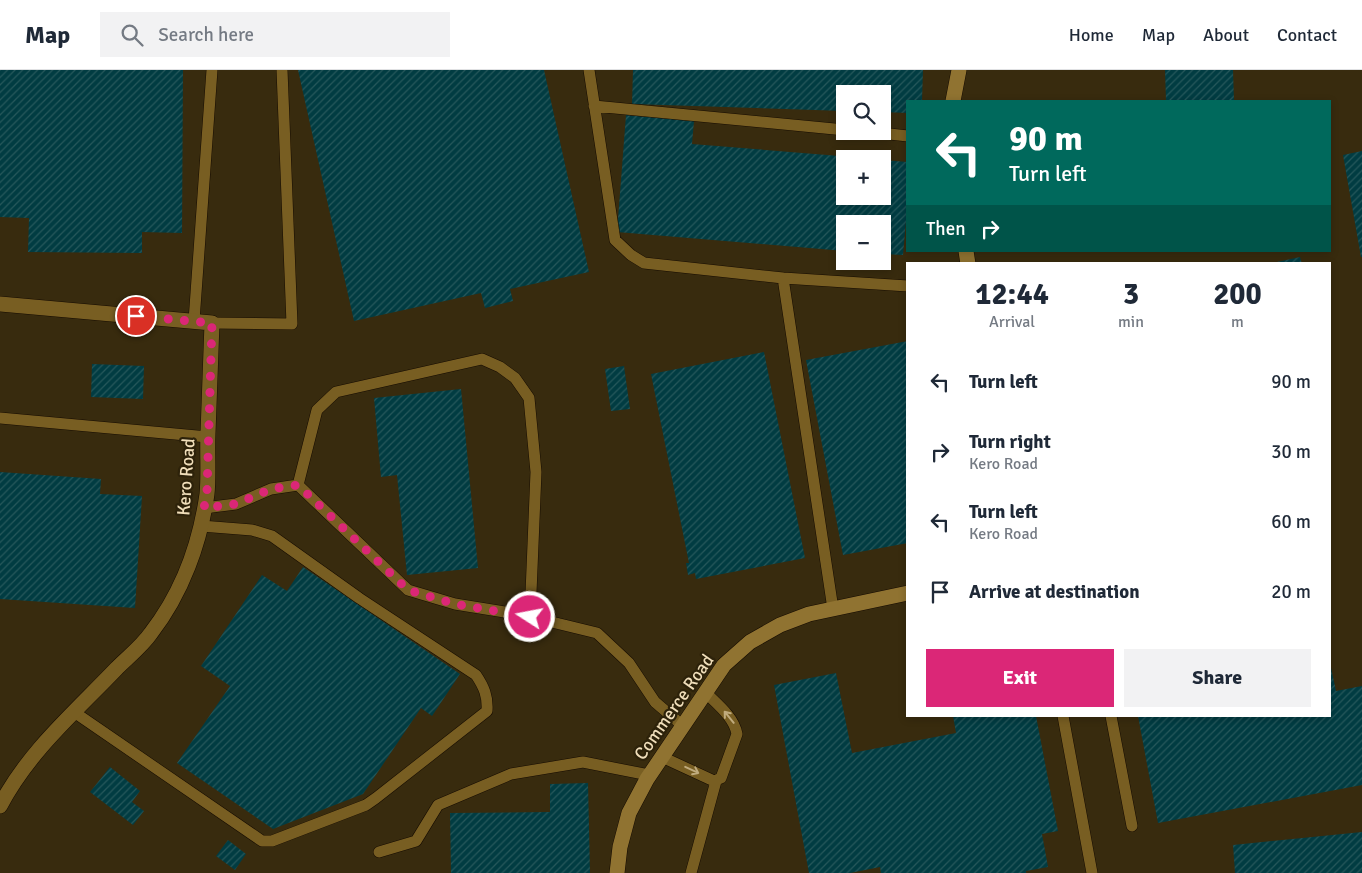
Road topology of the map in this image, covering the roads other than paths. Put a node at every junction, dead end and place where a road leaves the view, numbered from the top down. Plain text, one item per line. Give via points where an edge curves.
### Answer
1 (212, 70) edge
2 (282, 70) edge
3 (588, 70) edge
4 (959, 70) edge
5 (953, 100) edge
6 (594, 106) junction
7 (836, 129) edge
8 (891, 134) edge
9 (906, 136) edge
10 (782, 278) junction
11 (906, 286) edge
12 (0, 304) edge
13 (194, 321) junction
14 (212, 323) junction
15 (0, 418) edge
16 (208, 437) junction
17 (298, 485) junction
18 (204, 508) junction
19 (201, 526) junction
20 (906, 593) edge
21 (833, 609) junction
22 (530, 617) junction
23 (705, 692) junction
24 (74, 712) junction
25 (1063, 717) edge
26 (1111, 717) edge
27 (683, 726) junction
28 (662, 756) junction
29 (649, 775) junction
30 (716, 781) junction
31 (0, 806) edge
32 (1132, 826) dead end
33 (379, 852) dead end
34 (617, 873) edge
35 (691, 873) edge
36 (1092, 873) edge

1 - 13 lane
2 - 14 lane via 292,324
3 - 6 lane
4 - 5 street
6 - 7 lane
6 - 10 lane via 616,240 631,255 644,263
8 - 9 lane
10 - 11 lane
10 - 21 lane
12 - 13 street
13 - 14 street
14 - 16 street, Kero Road
15 - 16 lane
16 - 18 street, Kero Road
17 - 18 lane via 271,489 236,504
17 - 22 lane via 408,590 455,604
17 - 22 lane via 317,410 336,392 482,359 500,366 515,378 529,398 536,472
18 - 19 street, Kero Road
19 - 24 street, Kero Road via 190,564 151,634
19 - 24 lane via 252,530 272,536 476,675 487,699 487,711 366,805 272,841 262,841
20 - 21 street, Commerce Road
21 - 23 street, Commerce Road via 780,625 750,642 724,665
22 - 27 lane via 597,633 629,663 656,702
23 - 27 street, Commerce Road
30 -> 23 lane via 721,778 737,734 732,720
24 - 31 street, Kero Road via 30,758
25 - 36 lane
26 - 32 lane
27 - 28 street, Commerce Road
28 - 29 street, Commerce Road
28 -> 30 lane
29 - 33 lane via 583,762 511,774 438,805 416,841
29 - 34 street, Commerce Road via 629,813
30 - 35 lane

